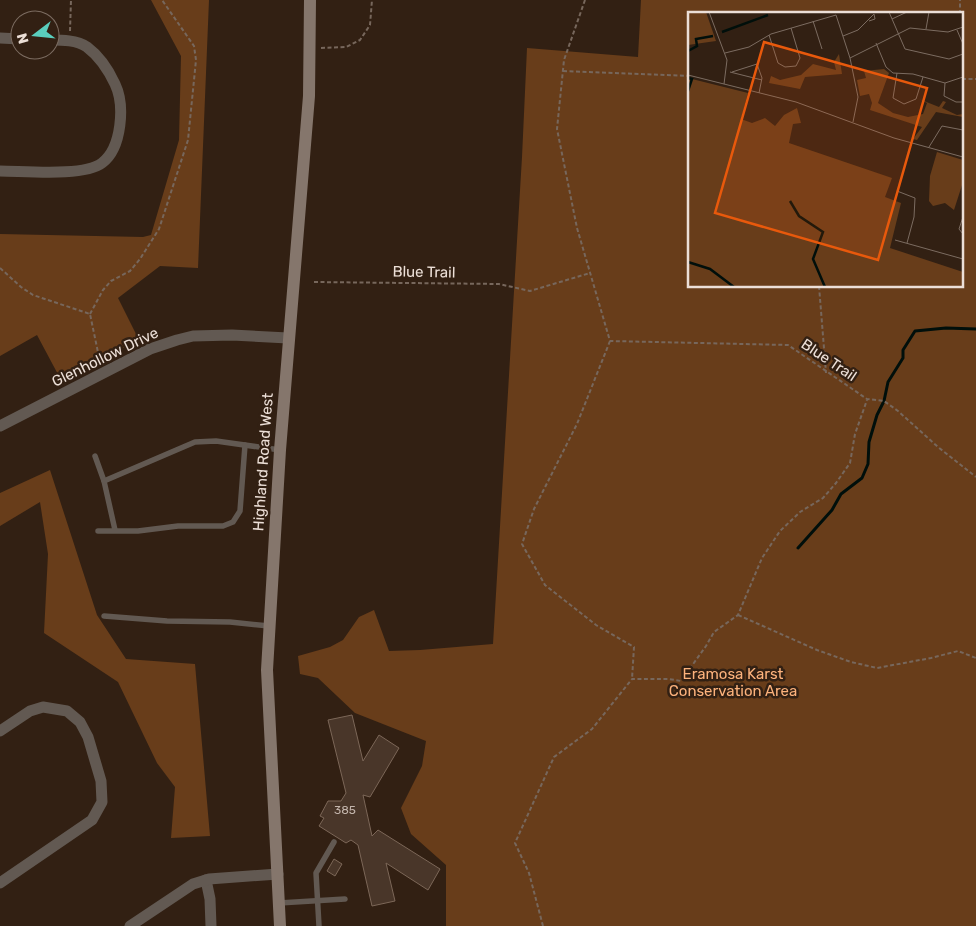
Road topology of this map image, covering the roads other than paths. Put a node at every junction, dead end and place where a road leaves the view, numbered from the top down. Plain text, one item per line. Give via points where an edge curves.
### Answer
1 (310, 0) edge
2 (60, 40) edge
3 (0, 171) edge
4 (288, 338) junction
5 (0, 426) edge
6 (245, 445) junction
7 (280, 450) junction
8 (95, 456) dead end
9 (104, 481) junction
10 (115, 530) junction
11 (98, 532) dead end
12 (104, 616) dead end
13 (269, 626) junction
14 (0, 731) edge
15 (334, 842) dead end
16 (278, 874) junction
17 (206, 880) junction
18 (0, 883) edge
19 (345, 899) dead end
20 (317, 901) junction
21 (279, 903) junction
22 (130, 926) edge
23 (211, 926) edge
24 (280, 926) edge
25 (319, 926) edge

1 - 4 street, Highland Road West via 309,96
2 - 3 street via 86,47 104,64 115,84 120,120 113,149 102,163 83,171
4 - 5 street, Glenhollow Drive via 232,335 177,340 150,349
4 - 7 street, Highland Road West
6 - 7 lane
6 - 9 lane via 195,442
6 - 10 lane via 240,511 233,522 222,526
7 - 13 street, Highland Road West
8 - 9 lane
9 - 10 lane
10 - 11 lane
12 - 13 lane
13 - 16 street, Highland Road West via 267,670
14 - 18 street via 30,711 44,707 67,711 80,722 88,736 101,781 102,802 92,820
15 - 20 lane via 316,873
16 - 17 street
16 - 21 street, Highland Road West
17 - 22 street via 193,884
17 - 23 street
19 - 20 lane
20 - 21 lane
20 - 25 lane
21 - 24 street, Highland Road West

